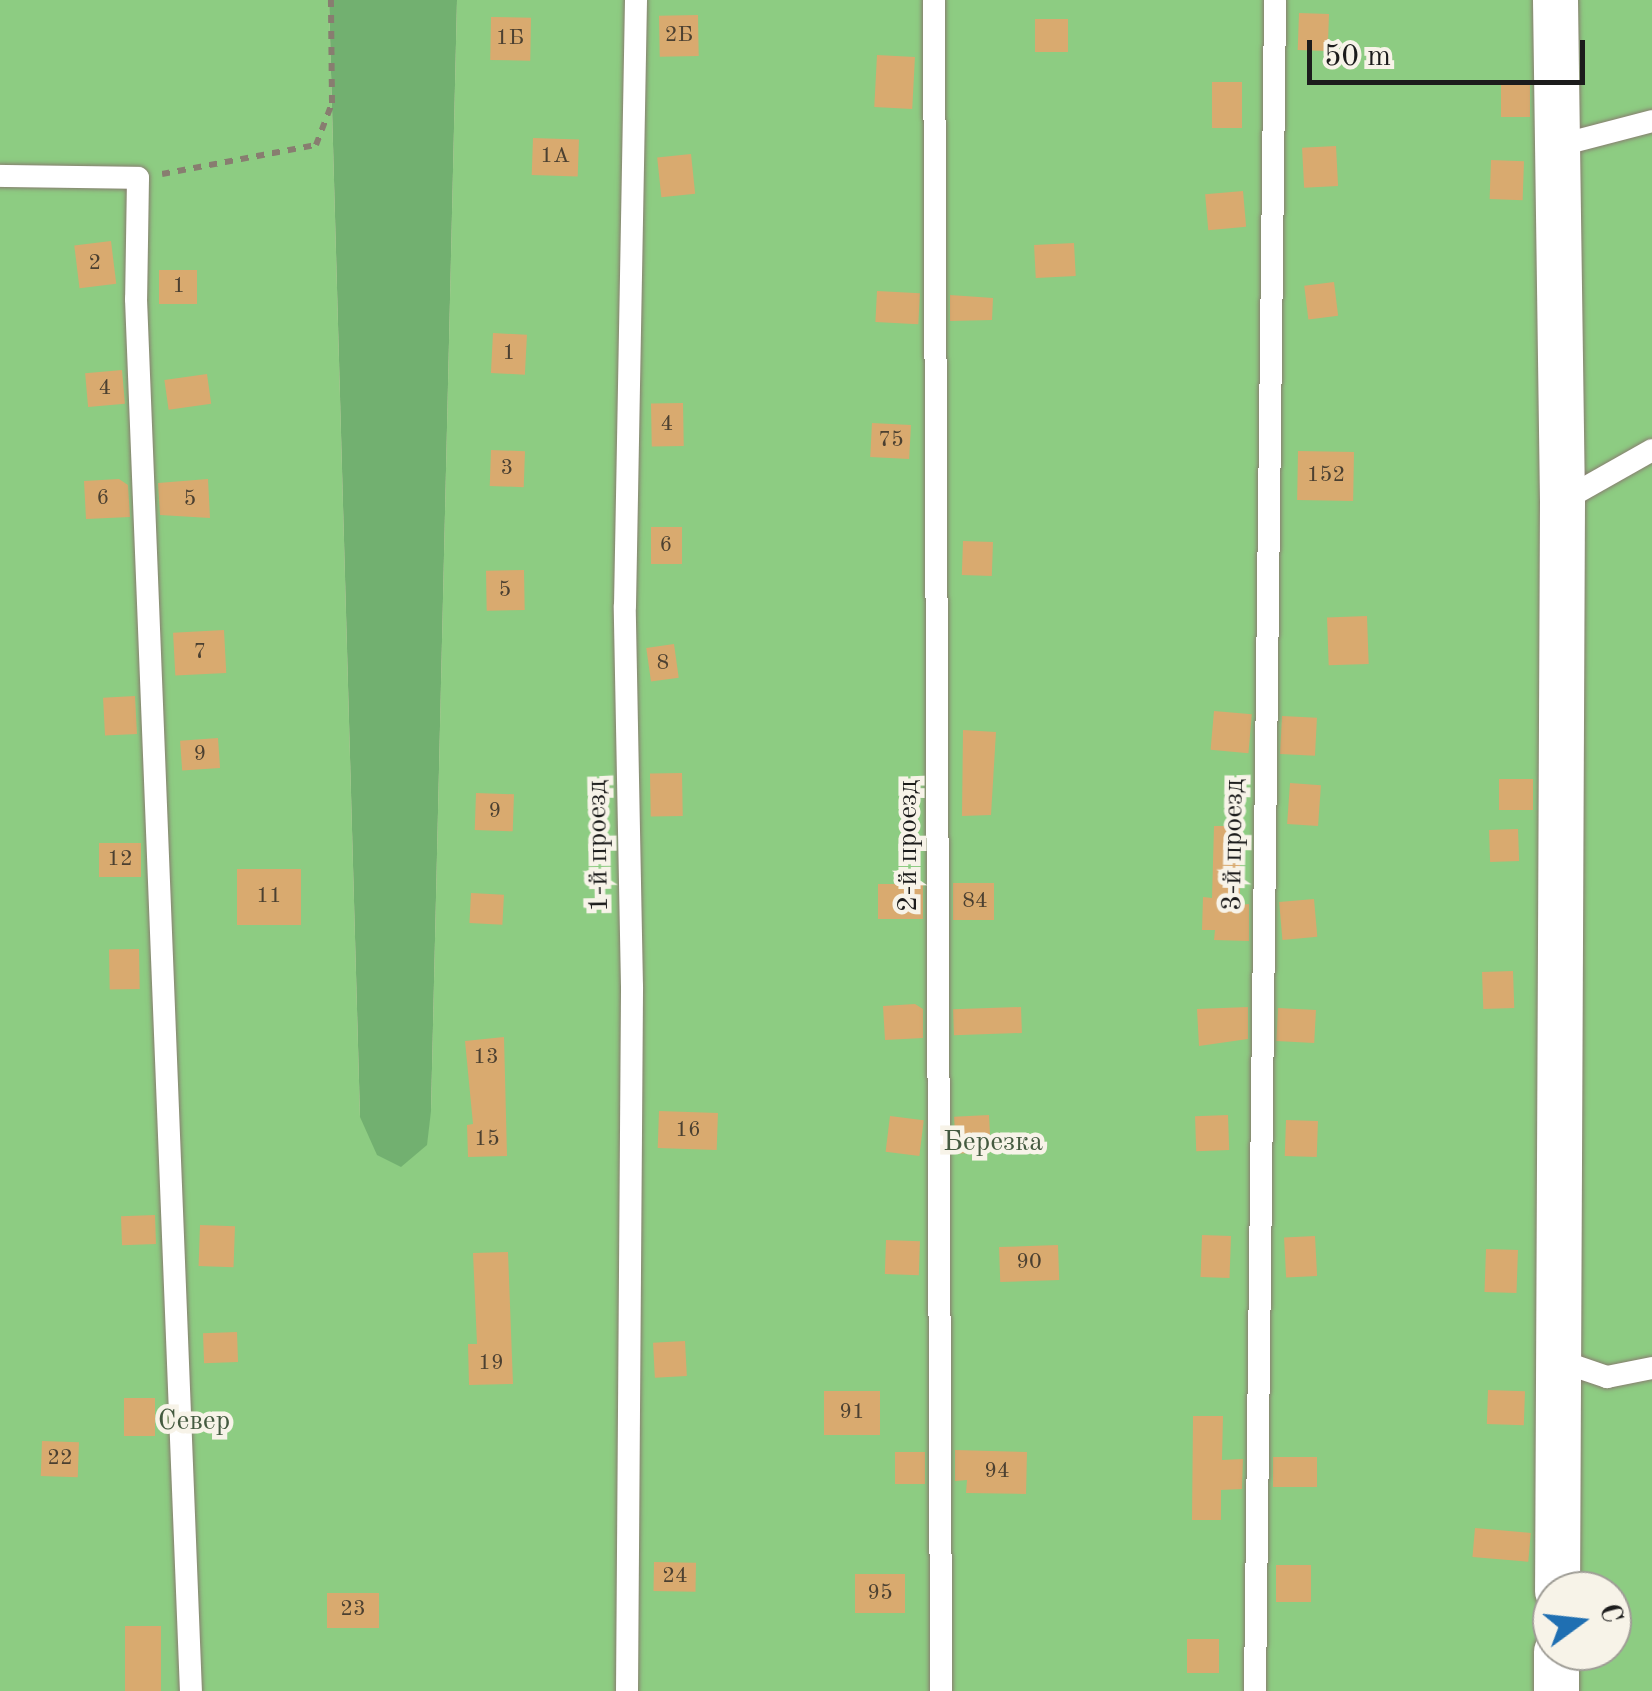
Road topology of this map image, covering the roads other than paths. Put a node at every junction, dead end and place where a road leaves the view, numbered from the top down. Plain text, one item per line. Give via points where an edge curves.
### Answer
1 (636, 0) edge
2 (934, 0) edge
3 (1275, 0) edge
4 (1555, 0) edge
5 (1652, 121) edge
6 (1560, 145) junction
7 (0, 176) edge
8 (1652, 450) edge
9 (1562, 500) junction
10 (1560, 1360) junction
11 (1652, 1368) edge
12 (1557, 1571) edge
13 (192, 1691) edge
14 (627, 1691) edge
15 (941, 1691) edge
16 (1255, 1691) edge

1 - 14 lane, 1-й проезд via 625,606 632,1044
2 - 15 lane, 2-й проезд
3 - 16 lane, 3-й проезд
4 - 6 street
5 - 6 lane
6 - 9 street
7 - 13 lane via 138,178 136,299
8 - 9 lane
9 - 10 street via 1555,953
10 - 11 lane via 1606,1377
10 - 12 street

